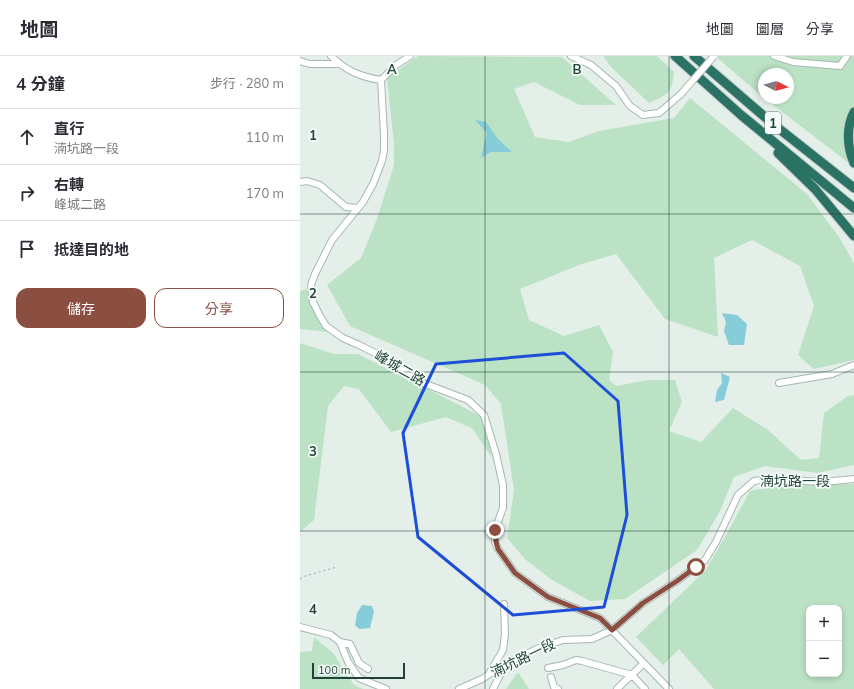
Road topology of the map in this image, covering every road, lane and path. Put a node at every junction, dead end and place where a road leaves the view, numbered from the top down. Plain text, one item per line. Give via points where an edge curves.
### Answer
1 (331, 56) edge
2 (410, 56) edge
3 (571, 56) edge
4 (675, 56) edge
5 (694, 56) edge
6 (714, 56) edge
7 (774, 56) edge
8 (846, 57) edge
9 (300, 60) edge
10 (339, 64) junction
11 (381, 80) junction
12 (854, 112) edge
13 (741, 115) junction
14 (854, 163) edge
15 (300, 182) edge
16 (854, 188) edge
17 (358, 208) junction
18 (854, 208) edge
19 (854, 236) edge
20 (854, 365) edge
21 (778, 383) dead end
22 (854, 479) edge
23 (337, 567) dead end
24 (300, 579) edge
25 (504, 604) dead end
26 (300, 627) edge
27 (612, 630) junction
28 (340, 642) junction
29 (644, 663) junction
30 (505, 664) junction
31 (548, 668) dead end
32 (368, 669) dead end
33 (488, 675) junction
34 (632, 675) junction
35 (551, 677) dead end
36 (386, 689) edge
37 (459, 689) edge
38 (493, 689) edge
39 (558, 689) edge
40 (616, 689) edge
41 (645, 689) edge
42 (669, 689) edge

1 - 10 street
2 - 11 street
3 - 6 street, bridge via 591,65 616,86 630,106 643,115 659,113 681,94
4 - 13 highway, 1
5 - 16 highway, 1 via 773,124
7 - 8 street via 793,62 840,66
9 - 10 street via 310,64
10 - 11 street via 363,77
11 - 17 street, 峰城二路 via 384,150 373,184
12 - 14 highway via 850,119 849,147
13 - 18 highway, 1
13 - 19 highway via 815,189
15 - 17 street via 307,181 320,185 346,207
17 - 27 street, 峰城二路 via 332,240 311,285 313,302 326,326 343,338 384,358 418,381 468,400 484,414 503,484 504,508 495,530 498,549 515,573 548,597 600,618
20 - 21 street via 832,374
22 - 27 street, 湳坑路一段 via 824,482 771,479 754,481 738,495 705,560 643,603
23 - 24 path
25 - 33 street via 503,650
26 - 28 street via 331,635
27 - 29 street, 峰城二路
27 - 30 street, 湳坑路一段 via 592,640 563,640
28 - 32 street via 350,644 359,663
28 - 36 street via 348,662 359,678
29 - 34 street
29 - 42 street, 峰城二路
30 - 33 street, 湳坑路一段
30 - 38 street
31 - 34 street via 563,666 576,660
33 - 37 street, 湳坑路一段
34 - 40 street
34 - 41 street
35 - 39 street via 554,687

